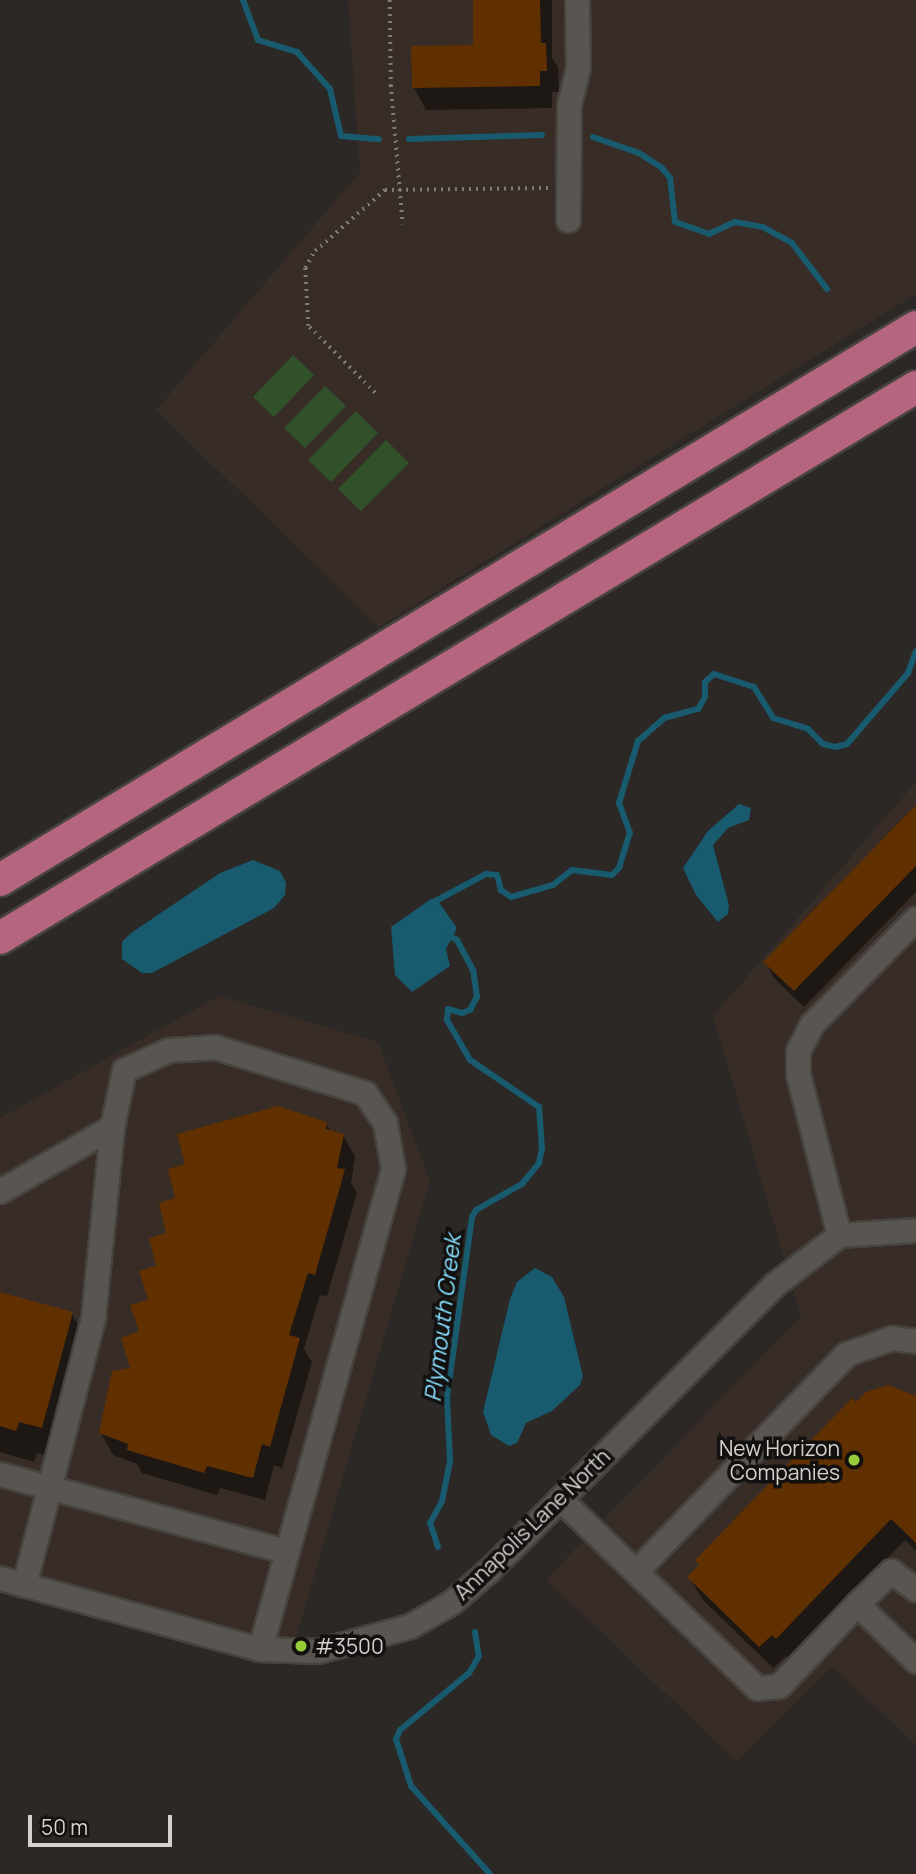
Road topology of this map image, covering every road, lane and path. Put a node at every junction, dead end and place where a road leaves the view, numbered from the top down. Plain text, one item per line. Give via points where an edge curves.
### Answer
1 (390, 0) edge
2 (577, 0) edge
3 (569, 188) junction
4 (400, 190) junction
5 (568, 220) dead end
6 (403, 224) dead end
7 (916, 327) edge
8 (916, 387) edge
9 (375, 393) dead end
10 (0, 880) edge
11 (916, 918) edge
12 (0, 938) edge
13 (112, 1127) junction
14 (0, 1191) edge
15 (916, 1230) edge
16 (839, 1235) junction
17 (916, 1341) edge
18 (0, 1474) edge
19 (51, 1488) junction
20 (560, 1499) junction
21 (286, 1551) junction
22 (636, 1571) junction
23 (0, 1578) edge
24 (24, 1585) junction
25 (916, 1590) edge
26 (857, 1604) junction
27 (260, 1648) junction
28 (916, 1661) edge

1 - 4 path
2 - 3 street via 578,67 569,104
3 - 4 path
3 - 5 street
4 - 6 path
4 - 9 path via 380,192 315,251 304,268 308,326
7 - 10 highway
8 - 12 highway
11 - 16 street via 812,1024 798,1051 798,1074
13 - 14 street
13 - 19 street via 93,1318
13 - 21 street via 124,1070 169,1050 215,1047 365,1093 385,1123 393,1169
15 - 16 street
16 - 20 street, Annapolis Lane North via 775,1284
17 - 22 street via 892,1338 846,1354
18 - 19 street
19 - 21 street
19 - 24 street
20 - 22 street
20 - 27 street, Annapolis Lane North via 452,1602 410,1626 318,1651
21 - 27 street
22 - 26 street via 757,1688 779,1686
23 - 24 street, Annapolis Lane North
24 - 27 street, Annapolis Lane North
25 - 26 street via 891,1571
26 - 28 street

